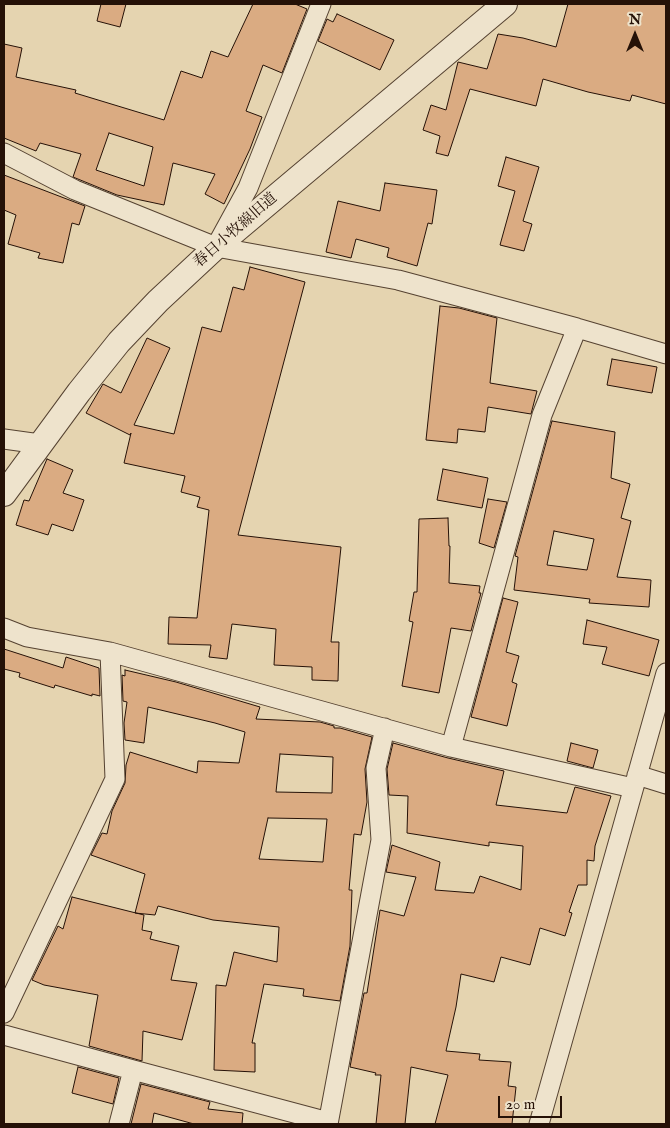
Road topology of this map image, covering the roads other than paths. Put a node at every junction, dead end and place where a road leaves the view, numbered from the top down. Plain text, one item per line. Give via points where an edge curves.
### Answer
1 (321, 4) edge
2 (506, 4) edge
3 (4, 153) edge
4 (216, 247) junction
5 (576, 328) junction
6 (666, 354) edge
7 (4, 439) edge
8 (40, 444) junction
9 (4, 494) edge
10 (4, 628) edge
11 (110, 652) junction
12 (666, 673) edge
13 (385, 728) junction
14 (451, 747) junction
15 (635, 782) junction
16 (666, 784) edge
17 (4, 1013) edge
18 (4, 1035) edge
19 (133, 1070) junction
20 (328, 1123) edge
21 (119, 1124) edge
22 (539, 1124) edge

1 - 4 street via 248,188
2 - 4 street, 春日小牧線旧道
3 - 4 street via 76,190
4 - 5 street via 398,280
4 - 8 street, 春日小牧線旧道 via 119,342
5 - 6 street
5 - 14 street via 542,415
7 - 8 street
8 - 9 street, 春日小牧線旧道
10 - 11 street via 27,637
11 - 13 street
11 - 17 street via 115,778
12 - 15 street
13 - 14 street
13 - 20 street via 376,768 381,840
14 - 15 street
15 - 16 street
15 - 22 street
18 - 19 street
19 - 20 street
19 - 21 street

